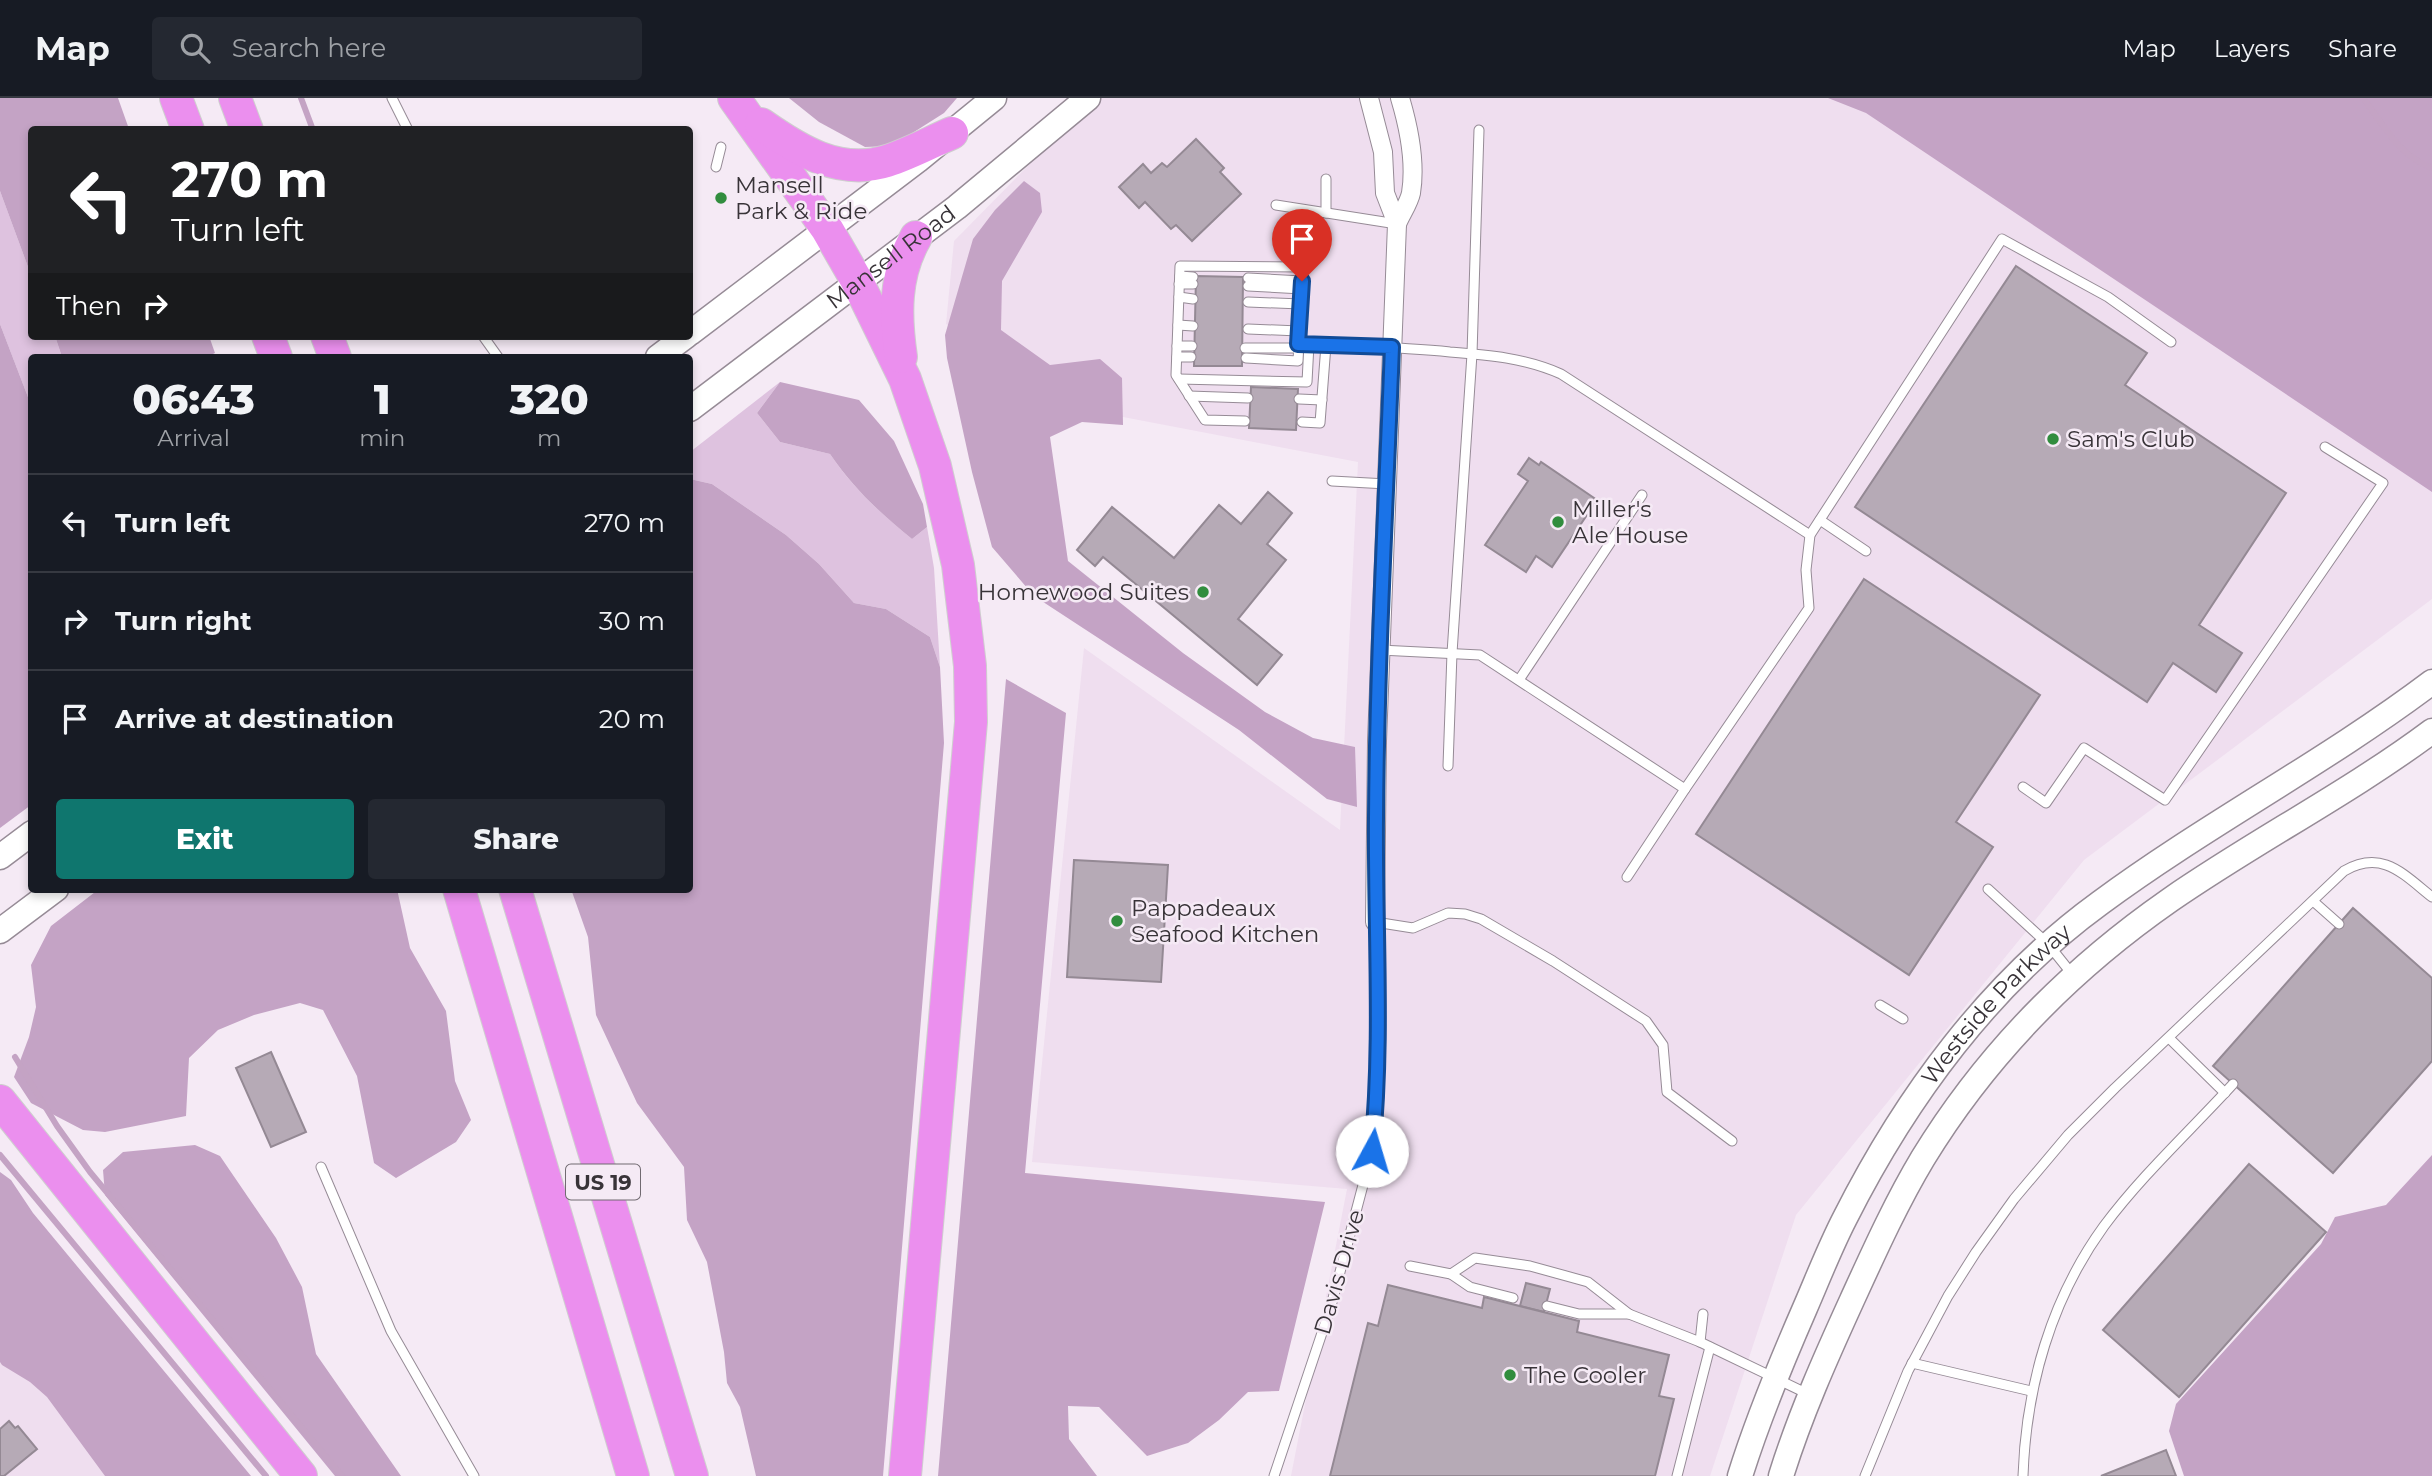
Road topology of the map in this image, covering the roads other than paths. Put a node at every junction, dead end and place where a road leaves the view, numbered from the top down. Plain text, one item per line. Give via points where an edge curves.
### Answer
1 (176, 98) edge
2 (235, 98) edge
3 (392, 98) edge
4 (994, 98) edge
5 (1088, 98) edge
6 (1394, 98) edge
7 (1399, 98) edge
8 (1371, 103) edge
9 (738, 104) edge
10 (186, 126) edge
11 (246, 126) edge
12 (406, 126) edge
13 (1479, 130) dead end
14 (952, 133) junction
15 (721, 147) dead end
16 (716, 167) dead end
17 (1326, 179) dead end
18 (1276, 205) dead end
19 (1326, 213) junction
20 (1397, 224) junction
21 (827, 229) junction
22 (916, 237) junction
23 (1179, 280) junction
24 (1193, 280) dead end
25 (857, 281) junction
26 (1248, 282) dead end
27 (1302, 285) junction
28 (1179, 298) junction
29 (1193, 299) dead end
30 (1248, 302) dead end
31 (1301, 304) junction
32 (1178, 325) junction
33 (1193, 326) dead end
34 (1248, 329) dead end
35 (693, 331) edge
36 (1299, 331) junction
37 (681, 340) edge
38 (2171, 342) dead end
39 (1309, 344) junction
40 (1326, 345) junction
41 (1177, 346) junction
42 (1192, 346) dead end
43 (1298, 346) junction
44 (1392, 347) junction
45 (1245, 348) dead end
46 (662, 354) edge
47 (1472, 354) junction
48 (1177, 357) junction
49 (1191, 357) dead end
50 (1246, 358) dead end
51 (905, 379) junction
52 (1179, 379) junction
53 (1189, 396) junction
54 (1248, 398) dead end
55 (1299, 400) dead end
56 (1322, 400) junction
57 (693, 407) edge
58 (1245, 421) dead end
59 (1302, 422) dead end
60 (2325, 447) dead end
61 (1332, 481) dead end
62 (1387, 484) junction
63 (1642, 495) dead end
64 (1820, 520) junction
65 (1810, 535) junction
66 (1866, 551) dead end
67 (1380, 650) junction
68 (1452, 653) junction
69 (1519, 680) junction
70 (2432, 682) edge
71 (2432, 731) edge
72 (1448, 766) dead end
73 (2023, 787) dead end
74 (1685, 789) junction
75 (28, 836) edge
76 (0, 856) edge
77 (1627, 877) dead end
78 (1988, 889) dead end
79 (51, 893) edge
80 (460, 893) edge
81 (516, 893) edge
82 (2432, 897) edge
83 (2313, 901) junction
84 (1375, 922) junction
85 (2339, 924) dead end
86 (0, 931) edge
87 (2048, 944) junction
88 (2074, 976) junction
89 (1880, 1005) dead end
90 (1903, 1019) dead end
91 (2169, 1038) junction
92 (2233, 1084) dead end
93 (2225, 1093) junction
94 (0, 1101) edge
95 (1732, 1141) dead end
96 (321, 1167) dead end
97 (1410, 1266) dead end
98 (1451, 1274) junction
99 (1513, 1298) dead end
100 (1546, 1306) dead end
101 (1629, 1314) junction
102 (1703, 1314) dead end
103 (1700, 1342) junction
104 (1710, 1347) junction
105 (1912, 1363) junction
106 (1774, 1378) junction
107 (2032, 1391) junction
108 (1810, 1394) junction
109 (302, 1476) edge
110 (474, 1476) edge
111 (633, 1476) edge
112 (692, 1476) edge
113 (905, 1476) edge
114 (1274, 1476) edge
115 (1677, 1476) edge
116 (1740, 1476) edge
117 (1782, 1476) edge
118 (1865, 1476) edge
119 (2023, 1476) edge

1 - 10 highway
2 - 11 highway
3 - 12 lane
4 - 14 main road
5 - 22 main road, Mansell Road
6 - 8 street
7 - 20 street, Davis Drive via 1410,142 1411,184
8 - 20 street, Davis Drive via 1383,152 1385,193
9 - 14 highway via 804,153 846,165 885,162
9 - 21 highway
13 - 47 lane
14 - 21 main road
15 - 16 lane
17 - 19 lane
18 - 19 lane
19 - 20 lane
20 - 44 street, Davis Drive
21 - 25 highway
21 - 35 main road
22 - 25 main road, Mansell Road
22 - 51 highway via 907,253 897,295
23 - 24 lane
23 - 27 lane via 1180,266 1303,267
23 - 28 lane
25 - 51 highway
25 - 57 main road, Mansell Road
26 - 27 lane
27 - 31 lane
28 - 29 lane
28 - 32 lane
30 - 31 lane
31 - 36 lane
32 - 33 lane
32 - 41 lane
34 - 36 lane
36 - 43 lane
37 - 46 main road
38 - 64 lane via 2108,297 2002,239
39 - 40 lane
39 - 43 lane
39 - 52 lane via 1307,382
40 - 44 lane
40 - 56 lane
41 - 42 lane
41 - 48 lane
43 - 45 lane
43 - 50 lane via 1297,360
44 - 47 lane
44 - 62 street, Davis Drive
47 - 65 lane via 1504,356 1561,374
47 - 68 lane
48 - 49 lane
48 - 52 lane via 1175,375
51 - 113 highway via 935,466 958,565 970,666 971,722
52 - 53 lane
53 - 54 lane
53 - 58 lane via 1205,420
55 - 56 lane
56 - 59 lane via 1320,423
60 - 73 lane via 2384,483 2165,800 2084,748 2046,803
61 - 62 lane
62 - 67 street, Davis Drive
63 - 69 lane
64 - 65 lane
64 - 66 lane
65 - 74 lane via 1806,570 1809,608
67 - 68 lane
67 - 84 street, Davis Drive
68 - 69 lane via 1480,655
68 - 72 lane
69 - 74 lane
70 - 87 main road, Westside Parkway via 2335,750 2138,875
71 - 88 main road, Westside Parkway via 2172,899
74 - 77 lane
75 - 76 main road
78 - 87 lane
79 - 86 main road
80 - 111 highway, US 19
81 - 112 highway, US 19
82 - 83 lane via 2403,873 2372,861 2344,871
83 - 85 lane
83 - 91 lane
84 - 95 lane via 1413,928 1448,913 1465,914 1553,961 1646,1021 1663,1045 1667,1092
84 - 114 lane, Davis Drive via 1378,1097 1372,1151 1331,1306
87 - 88 lane
87 - 106 main road, Westside Parkway via 1944,1057 1889,1138 1844,1219
88 - 108 main road, Westside Parkway via 1993,1059 1923,1159 1878,1243
89 - 90 lane
91 - 93 lane
91 - 105 lane via 2068,1135 2014,1199 1948,1296
92 - 93 lane
93 - 107 lane via 2128,1197 2086,1253 2046,1340
94 - 109 highway
96 - 110 lane via 391,1331
97 - 98 lane
98 - 99 lane via 1470,1287
98 - 101 lane via 1475,1258 1530,1266 1587,1282
100 - 101 lane via 1579,1314
101 - 103 lane
102 - 103 lane
103 - 104 lane
104 - 106 lane
104 - 115 lane
105 - 107 lane
105 - 118 lane
106 - 108 lane
106 - 116 main road, Westside Parkway
107 - 119 lane
108 - 117 main road, Westside Parkway

